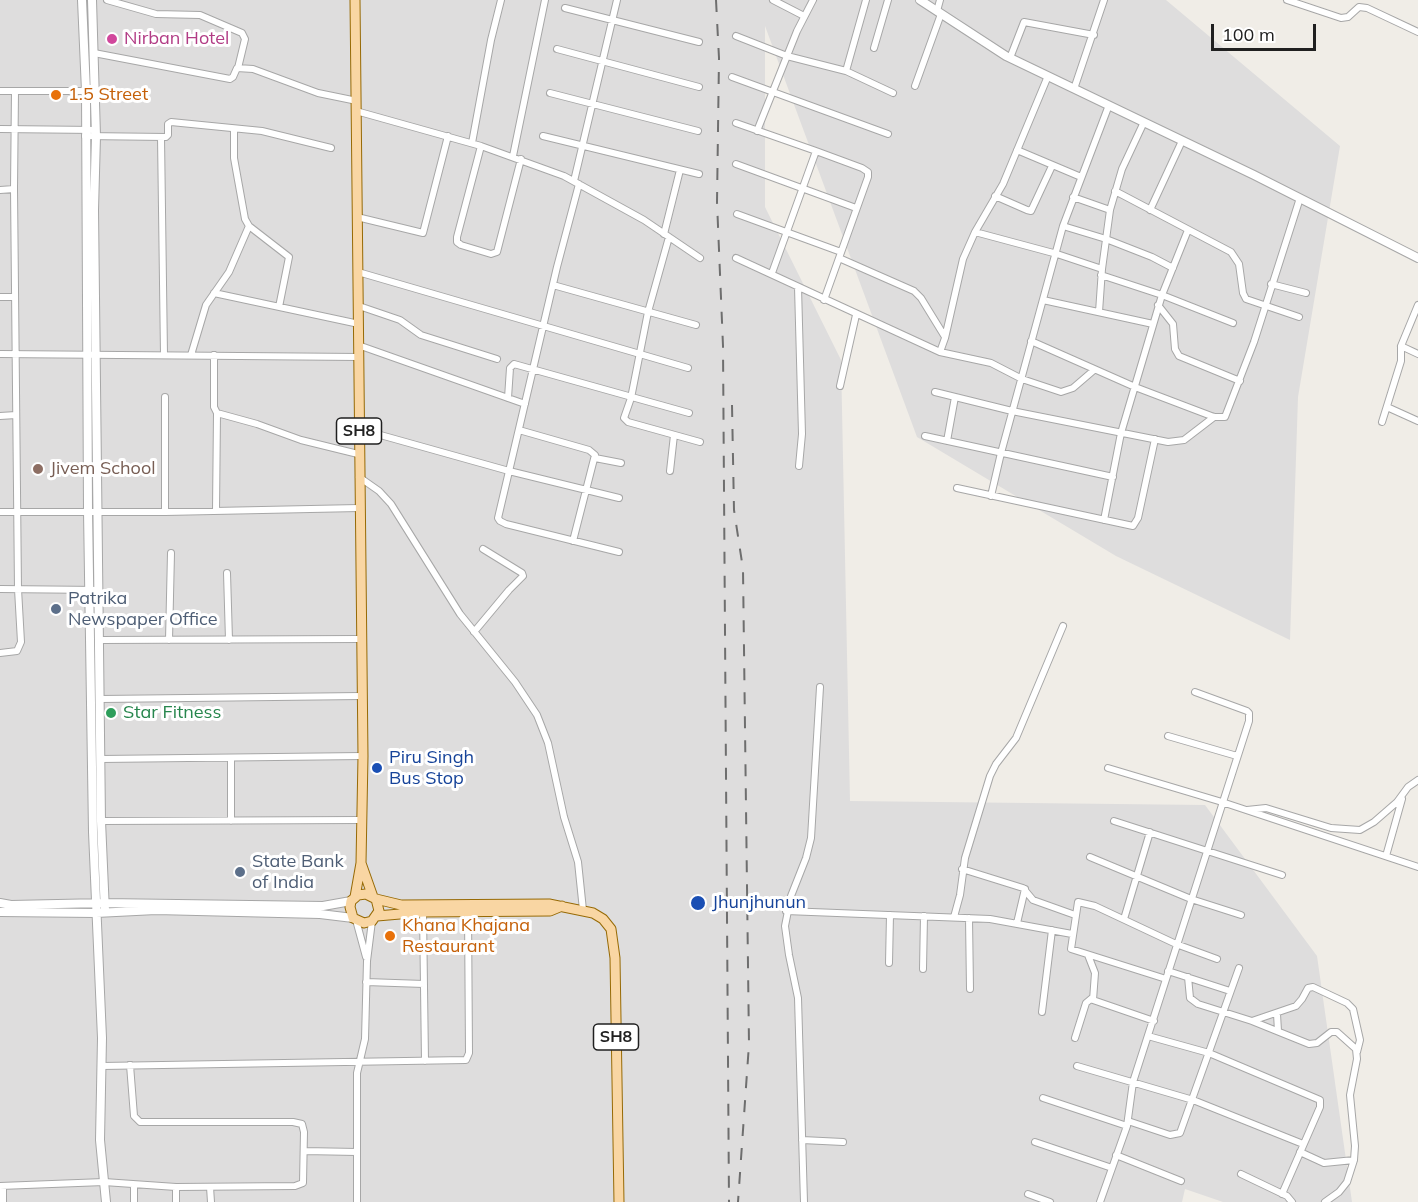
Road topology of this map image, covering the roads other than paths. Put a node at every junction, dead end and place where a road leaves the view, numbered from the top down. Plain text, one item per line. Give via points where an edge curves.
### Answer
1 (82, 0) edge
2 (92, 0) edge
3 (107, 0) edge
4 (355, 0) edge
5 (501, 0) edge
6 (545, 0) edge
7 (616, 0) edge
8 (773, 0) edge
9 (813, 0) edge
10 (866, 0) edge
11 (888, 0) edge
12 (920, 0) edge
13 (940, 0) edge
14 (1104, 0) edge
15 (1287, 0) edge
16 (565, 8) dead end
17 (939, 13) junction
18 (804, 16) junction
19 (612, 19) junction
20 (1418, 32) edge
21 (1094, 35) junction
22 (736, 36) dead end
23 (699, 42) dead end
24 (874, 48) dead end
25 (557, 49) dead end
26 (94, 53) junction
27 (787, 56) junction
28 (1010, 58) junction
29 (602, 61) junction
30 (238, 68) junction
31 (846, 71) junction
32 (1048, 76) junction
33 (732, 77) dead end
34 (915, 86) dead end
35 (699, 87) dead end
36 (1074, 89) junction
37 (0, 91) edge
38 (15, 91) junction
39 (91, 91) junction
40 (773, 91) junction
41 (550, 93) dead end
42 (893, 93) dead end
43 (591, 104) junction
44 (1109, 105) junction
45 (356, 106) junction
46 (1144, 122) junction
47 (736, 123) dead end
48 (0, 129) edge
49 (15, 129) junction
50 (234, 129) junction
51 (698, 131) dead end
52 (757, 131) junction
53 (86, 133) junction
54 (96, 133) junction
55 (888, 134) dead end
56 (448, 136) junction
57 (543, 136) dead end
58 (160, 137) junction
59 (1182, 141) junction
60 (472, 143) junction
61 (582, 145) junction
62 (481, 146) junction
63 (331, 148) dead end
64 (816, 150) junction
65 (1017, 150) junction
66 (513, 156) junction
67 (521, 159) junction
68 (736, 164) dead end
69 (1052, 166) junction
70 (680, 170) junction
71 (699, 174) dead end
72 (1081, 177) junction
73 (577, 182) junction
74 (0, 189) edge
75 (14, 189) junction
76 (802, 189) junction
77 (1115, 191) junction
78 (995, 196) junction
79 (1073, 197) junction
80 (1299, 198) junction
81 (856, 208) junction
82 (1110, 210) junction
83 (1150, 210) junction
84 (737, 214) dead end
85 (357, 217) junction
86 (249, 226) junction
87 (1063, 226) junction
88 (1188, 230) junction
89 (786, 232) junction
90 (975, 232) junction
91 (667, 235) junction
92 (1106, 239) junction
93 (1057, 254) junction
94 (840, 255) junction
95 (700, 258) dead end
96 (736, 258) dead end
97 (1418, 258) edge
98 (1173, 268) junction
99 (358, 272) junction
100 (1102, 272) junction
101 (771, 273) junction
102 (1271, 284) junction
103 (553, 285) junction
104 (798, 287) junction
105 (214, 293) junction
106 (1306, 293) dead end
107 (1162, 295) junction
108 (0, 297) edge
109 (15, 297) junction
110 (824, 300) junction
111 (1043, 300) junction
112 (1158, 305) junction
113 (1418, 305) edge
114 (359, 306) junction
115 (279, 307) junction
116 (1264, 307) junction
117 (648, 312) junction
118 (1099, 312) junction
119 (856, 315) junction
120 (1299, 317) dead end
121 (1233, 323) dead end
122 (359, 324) junction
123 (1153, 324) junction
124 (696, 325) dead end
125 (543, 327) junction
126 (945, 338) junction
127 (1031, 341) junction
128 (358, 345) junction
129 (1401, 346) junction
130 (940, 352) junction
131 (0, 354) edge
132 (16, 354) junction
133 (87, 354) junction
134 (640, 354) junction
135 (1418, 354) edge
136 (96, 355) junction
137 (164, 355) junction
138 (191, 355) junction
139 (214, 355) junction
140 (359, 357) junction
141 (497, 359) dead end
142 (688, 368) dead end
143 (533, 370) junction
144 (1094, 370) junction
145 (1022, 379) junction
146 (1240, 381) junction
147 (840, 386) dead end
148 (1135, 387) junction
149 (935, 392) dead end
150 (165, 397) dead end
151 (955, 397) junction
152 (508, 398) junction
153 (631, 398) junction
154 (525, 404) junction
155 (1387, 407) junction
156 (1012, 411) junction
157 (217, 413) junction
158 (689, 413) dead end
159 (0, 416) edge
160 (16, 416) junction
161 (1214, 417) junction
162 (1418, 421) edge
163 (1383, 422) dead end
164 (358, 429) junction
165 (519, 429) junction
166 (1121, 433) junction
167 (674, 435) junction
168 (925, 436) dead end
169 (1155, 440) junction
170 (946, 441) junction
171 (700, 442) dead end
172 (1001, 453) junction
173 (358, 454) junction
174 (595, 458) junction
175 (621, 463) dead end
176 (799, 466) dead end
177 (509, 471) junction
178 (670, 471) dead end
179 (358, 477) junction
180 (1113, 477) junction
181 (957, 488) dead end
182 (587, 490) junction
183 (991, 496) junction
184 (619, 498) dead end
185 (359, 508) junction
186 (216, 511) junction
187 (0, 512) edge
188 (17, 512) junction
189 (88, 512) junction
190 (98, 512) junction
191 (165, 512) junction
192 (1104, 520) junction
193 (573, 541) junction
194 (483, 549) dead end
195 (619, 552) dead end
196 (171, 554) dead end
197 (226, 573) dead end
198 (0, 589) edge
199 (18, 589) junction
200 (90, 590) junction
201 (99, 590) junction
202 (1063, 626) dead end
203 (474, 632) junction
204 (360, 639) junction
205 (100, 640) junction
206 (169, 640) junction
207 (229, 640) junction
208 (0, 653) edge
209 (820, 687) dead end
210 (1195, 692) dead end
211 (361, 696) junction
212 (101, 699) junction
213 (1168, 736) dead end
214 (363, 756) junction
215 (1237, 756) junction
216 (101, 759) junction
217 (231, 759) junction
218 (1108, 768) dead end
219 (1418, 780) edge
220 (1404, 793) junction
221 (1222, 802) junction
222 (1246, 810) junction
223 (1284, 814) junction
224 (1398, 815) junction
225 (362, 820) junction
226 (1376, 820) junction
227 (102, 821) junction
228 (231, 821) junction
229 (1114, 821) dead end
230 (1297, 827) junction
231 (1348, 830) junction
232 (1150, 832) junction
233 (1346, 843) junction
234 (1207, 850) junction
235 (1386, 856) junction
236 (1090, 857) dead end
237 (361, 863) junction
238 (1418, 867) edge
239 (962, 869) junction
240 (1282, 874) dead end
241 (1136, 877) junction
242 (1025, 889) junction
243 (375, 898) junction
244 (353, 899) junction
245 (1191, 899) junction
246 (0, 903) edge
247 (99, 903) junction
248 (562, 906) junction
249 (583, 910) junction
250 (468, 911) junction
251 (786, 911) junction
252 (0, 912) edge
253 (423, 912) junction
254 (100, 913) junction
255 (890, 915) junction
256 (1074, 915) junction
257 (1241, 915) dead end
258 (924, 916) junction
259 (954, 917) junction
260 (375, 918) junction
261 (969, 918) junction
262 (354, 919) junction
263 (1124, 919) junction
264 (1017, 923) junction
265 (1052, 930) junction
266 (1072, 934) junction
267 (1176, 944) junction
268 (1088, 954) junction
269 (1217, 959) dead end
270 (367, 961) junction
271 (889, 963) dead end
272 (1239, 968) dead end
273 (923, 969) dead end
274 (1168, 971) junction
275 (1188, 977) junction
276 (1166, 980) junction
277 (366, 982) junction
278 (424, 984) junction
279 (970, 989) dead end
280 (1230, 991) junction
281 (1092, 998) junction
282 (1042, 1012) dead end
283 (1222, 1012) junction
284 (1277, 1014) junction
285 (1154, 1021) junction
286 (1252, 1021) junction
287 (1278, 1031) junction
288 (1148, 1036) junction
289 (1075, 1038) dead end
290 (1357, 1052) junction
291 (1209, 1053) junction
292 (359, 1061) junction
293 (425, 1061) junction
294 (130, 1065) junction
295 (102, 1066) junction
296 (1077, 1066) dead end
297 (1133, 1082) junction
298 (1043, 1098) dead end
299 (1193, 1100) junction
300 (1127, 1124) junction
301 (802, 1140) junction
302 (843, 1142) dead end
303 (1035, 1142) dead end
304 (1303, 1144) junction
305 (304, 1151) junction
306 (357, 1152) junction
307 (1300, 1152) junction
308 (1116, 1155) junction
309 (1354, 1160) junction
310 (1112, 1168) junction
311 (1241, 1174) dead end
312 (1180, 1181) dead end
313 (104, 1182) junction
314 (134, 1185) junction
315 (2, 1186) edge
316 (176, 1187) junction
317 (210, 1187) junction
318 (1028, 1194) dead end
319 (1282, 1194) junction
320 (1290, 1200) edge
321 (3, 1202) edge
322 (106, 1202) edge
323 (134, 1202) edge
324 (176, 1202) edge
325 (211, 1202) edge
326 (357, 1202) edge
327 (619, 1202) edge
328 (804, 1202) edge
329 (1050, 1202) edge
330 (1100, 1202) edge
331 (1325, 1202) edge

1 - 39 street
2 - 26 street
3 - 30 street via 162,15 200,15 242,33 245,39
4 - 45 main road, SH8
5 - 60 street
6 - 66 street
7 - 19 street
8 - 18 street
9 - 18 street
10 - 31 street
11 - 24 street
12 - 17 street
13 - 17 street
14 - 21 street
15 - 20 street via 1341,18 1359,7 1367,8
16 - 19 street
17 - 28 street
17 - 34 street
18 - 27 street
19 - 23 street
19 - 29 street
21 - 28 street via 1024,22
21 - 36 street
22 - 27 street
25 - 29 street
26 - 30 street via 230,79
26 - 39 street
27 - 31 street
27 - 40 street
28 - 32 street
29 - 35 street
29 - 43 street
30 - 45 street via 253,69
31 - 42 street
32 - 36 street
32 - 65 street
33 - 40 street
36 - 44 street
37 - 38 street
38 - 39 street
38 - 49 street
39 - 53 street
39 - 54 street
40 - 52 street
40 - 55 street
41 - 43 street
43 - 51 street
43 - 61 street
44 - 46 street
44 - 72 street
45 - 56 street
45 - 85 main road, SH8
46 - 59 street
46 - 77 street
47 - 52 street
48 - 49 street
49 - 53 street
49 - 75 street
50 - 58 street via 171,122 168,136
50 - 63 street via 262,131
50 - 86 street via 236,173
52 - 64 street
53 - 54 street
53 - 133 street
54 - 58 street
54 - 136 street
56 - 60 street
56 - 85 street via 423,232
57 - 61 street
58 - 137 street
59 - 80 street
59 - 83 street
60 - 62 street
61 - 70 street
61 - 73 street
62 - 66 street
62 - 67 street via 457,237 461,245 491,254 497,252
64 - 76 street
64 - 81 street via 868,172
65 - 69 street
65 - 78 street
66 - 67 street
67 - 73 street
68 - 76 street
69 - 72 street
69 - 78 street via 1031,211
70 - 71 street
70 - 91 street
72 - 79 street
73 - 91 street
73 - 103 street
74 - 75 street
75 - 109 street
76 - 81 street
76 - 89 street
77 - 82 street
77 - 83 street
78 - 90 street
79 - 82 street
79 - 87 street
80 - 97 street
80 - 102 street
81 - 94 street
82 - 92 street
83 - 88 street
84 - 89 street
85 - 99 main road, SH8
86 - 105 street via 229,272
86 - 115 street via 288,257
87 - 92 street
87 - 93 street
88 - 98 street
88 - 116 street via 1232,252 1239,264 1244,297
89 - 94 street
89 - 101 street
90 - 93 street
90 - 126 street via 963,259
91 - 95 street
91 - 117 street
92 - 98 street
92 - 100 street
93 - 100 street
93 - 111 street
94 - 110 street
94 - 126 street via 914,291
96 - 101 street
98 - 107 street
99 - 114 main road, SH8
99 - 125 street
100 - 107 street
100 - 118 street
101 - 104 street
102 - 106 street
102 - 116 street
103 - 117 street
103 - 125 street
104 - 110 street
104 - 176 street via 802,434
105 - 115 street
105 - 138 street
107 - 112 street
107 - 121 street
108 - 109 street
109 - 132 street
110 - 119 street
111 - 118 street
111 - 127 street
112 - 123 street
112 - 146 street via 1173,324 1179,356
113 - 129 street
114 - 122 main road, SH8
114 - 141 street via 400,320 421,335
115 - 122 street
116 - 120 street
116 - 146 street
117 - 124 street
117 - 134 street
118 - 123 street
119 - 130 street
119 - 147 street
122 - 128 main road, SH8
123 - 148 street
125 - 134 street
125 - 143 street
126 - 130 street
127 - 144 street
127 - 145 street
128 - 140 main road, SH8
128 - 152 street
129 - 135 street
129 - 155 street via 1401,361
130 - 145 street via 991,363
131 - 132 street
132 - 133 street
132 - 160 street
133 - 136 street
133 - 189 street
134 - 142 street
134 - 153 street
136 - 137 street
136 - 190 street
137 - 138 street
138 - 139 street
139 - 140 street
139 - 157 street
140 - 164 main road, SH8
143 - 152 street via 511,365
143 - 153 street
143 - 154 street
144 - 145 street via 1064,392
144 - 148 street
145 - 156 street
146 - 161 street via 1227,415
148 - 161 street
148 - 166 street
149 - 151 street
150 - 191 street
151 - 156 street
151 - 170 street
152 - 154 street
153 - 158 street
153 - 167 street via 626,421
154 - 165 street
155 - 162 street
155 - 163 street
156 - 166 street
156 - 172 street
157 - 173 street via 301,441
157 - 186 street
159 - 160 street
160 - 188 street
161 - 169 street via 1184,440
164 - 173 main road, SH8
164 - 177 street
165 - 174 street via 589,450
165 - 177 street
166 - 169 street
166 - 180 street
167 - 171 street
167 - 178 street
168 - 170 street
169 - 192 street via 1137,522 1130,526
170 - 172 street
172 - 180 street
172 - 183 street
173 - 179 main road, SH8
174 - 175 street
174 - 182 street
177 - 182 street
177 - 193 street via 500,521
179 - 185 main road, SH8
179 - 203 street via 391,504
180 - 192 street
181 - 183 street
182 - 184 street
182 - 193 street
183 - 192 street
185 - 186 street
185 - 204 main road, SH8
186 - 191 street
187 - 188 street
188 - 189 street
188 - 199 street
189 - 190 street
189 - 200 street
190 - 191 street
190 - 201 street
193 - 195 street
194 - 203 street via 524,576
196 - 206 street
197 - 207 street
198 - 199 street
199 - 200 street
199 - 208 street via 20,645 15,652
200 - 201 street
200 - 247 street
201 - 205 street
202 - 239 street via 1016,738 993,769
203 - 249 street via 515,682 543,726 578,862
204 - 207 street
204 - 211 main road, SH8
205 - 206 street
205 - 212 street
206 - 207 street
209 - 251 street via 811,838
210 - 215 street via 1249,713
211 - 212 street
211 - 214 main road, SH8
212 - 216 street
213 - 215 street
214 - 217 street
214 - 225 main road, SH8
215 - 221 street
216 - 217 street
216 - 227 street
217 - 228 street
218 - 221 street
219 - 220 street
220 - 224 street
220 - 226 street
221 - 222 street
221 - 234 street
222 - 223 street via 1260,808
222 - 230 street
223 - 230 street
223 - 231 street
224 - 226 street
224 - 235 street
225 - 228 street
225 - 237 main road, SH8
226 - 231 street via 1360,830
227 - 228 street
227 - 247 street
229 - 232 street
230 - 233 street
231 - 233 street
232 - 234 street
232 - 241 street
233 - 235 street
234 - 240 street
234 - 245 street
235 - 238 street
236 - 241 street
237 - 243 main road, SH8
237 - 244 main road, SH8
239 - 242 street
239 - 259 street
241 - 245 street
241 - 263 street
242 - 256 street via 1033,900
242 - 264 street
243 - 244 main road, SH8 via 366,894
243 - 248 main road, SH8 via 402,905
243 - 260 main road, SH8 via 379,905
244 - 247 street via 323,906
244 - 262 main road, SH8 via 350,907
245 - 257 street
245 - 267 street
246 - 247 street
247 - 254 street
248 - 249 main road, SH8
248 - 250 main road, SH8 via 550,911
249 - 327 main road, SH8 via 603,920 611,928 614,940
250 - 253 main road, SH8
250 - 293 street via 469,1057 463,1061
251 - 255 street
251 - 301 street via 786,942 798,998
252 - 254 street
253 - 260 main road, SH8
253 - 278 street
254 - 262 street via 156,910 335,915
254 - 295 street
255 - 258 street
255 - 271 street
256 - 263 street via 1080,902
256 - 266 street
258 - 259 street
258 - 273 street
259 - 261 street
260 - 262 main road, SH8 via 364,923
260 - 270 street
261 - 264 street
261 - 279 street
262 - 270 street
263 - 267 street
264 - 265 street
265 - 266 street
265 - 282 street
266 - 268 street via 1071,949
267 - 269 street
267 - 274 street
268 - 276 street
268 - 281 street via 1095,973
270 - 277 street
272 - 280 street
274 - 275 street
274 - 276 street
275 - 280 street
275 - 283 street via 1192,1000
276 - 285 street
277 - 278 street
277 - 292 street via 365,1038
278 - 293 street
280 - 283 street
281 - 285 street
281 - 289 street via 1086,1002
283 - 286 street
283 - 291 street
284 - 286 street
284 - 287 street
284 - 290 street via 1300,1003 1309,987 1347,1003 1357,1020
285 - 288 street
286 - 287 street
287 - 290 street via 1314,1044 1337,1032
288 - 291 street
288 - 297 street
290 - 309 street via 1350,1095
291 - 299 street
291 - 304 street via 1320,1100
292 - 293 street
292 - 294 street
292 - 306 street
294 - 295 street
294 - 305 street via 137,1121 296,1122 303,1127
295 - 313 street via 100,1140
296 - 297 street
297 - 299 street
297 - 300 street
298 - 300 street
299 - 300 street via 1177,1135
299 - 304 street
300 - 308 street
301 - 302 street
301 - 328 street
303 - 310 street
304 - 307 street
305 - 306 street
305 - 317 street via 301,1185
306 - 326 street
307 - 309 street via 1324,1163
307 - 319 street
308 - 310 street
308 - 312 street
309 - 331 street via 1347,1182
310 - 330 street
311 - 319 street
313 - 314 street
313 - 315 street
313 - 322 street
314 - 316 street
314 - 323 street
315 - 321 street
316 - 317 street
316 - 324 street
317 - 325 street
318 - 329 street
319 - 320 street

